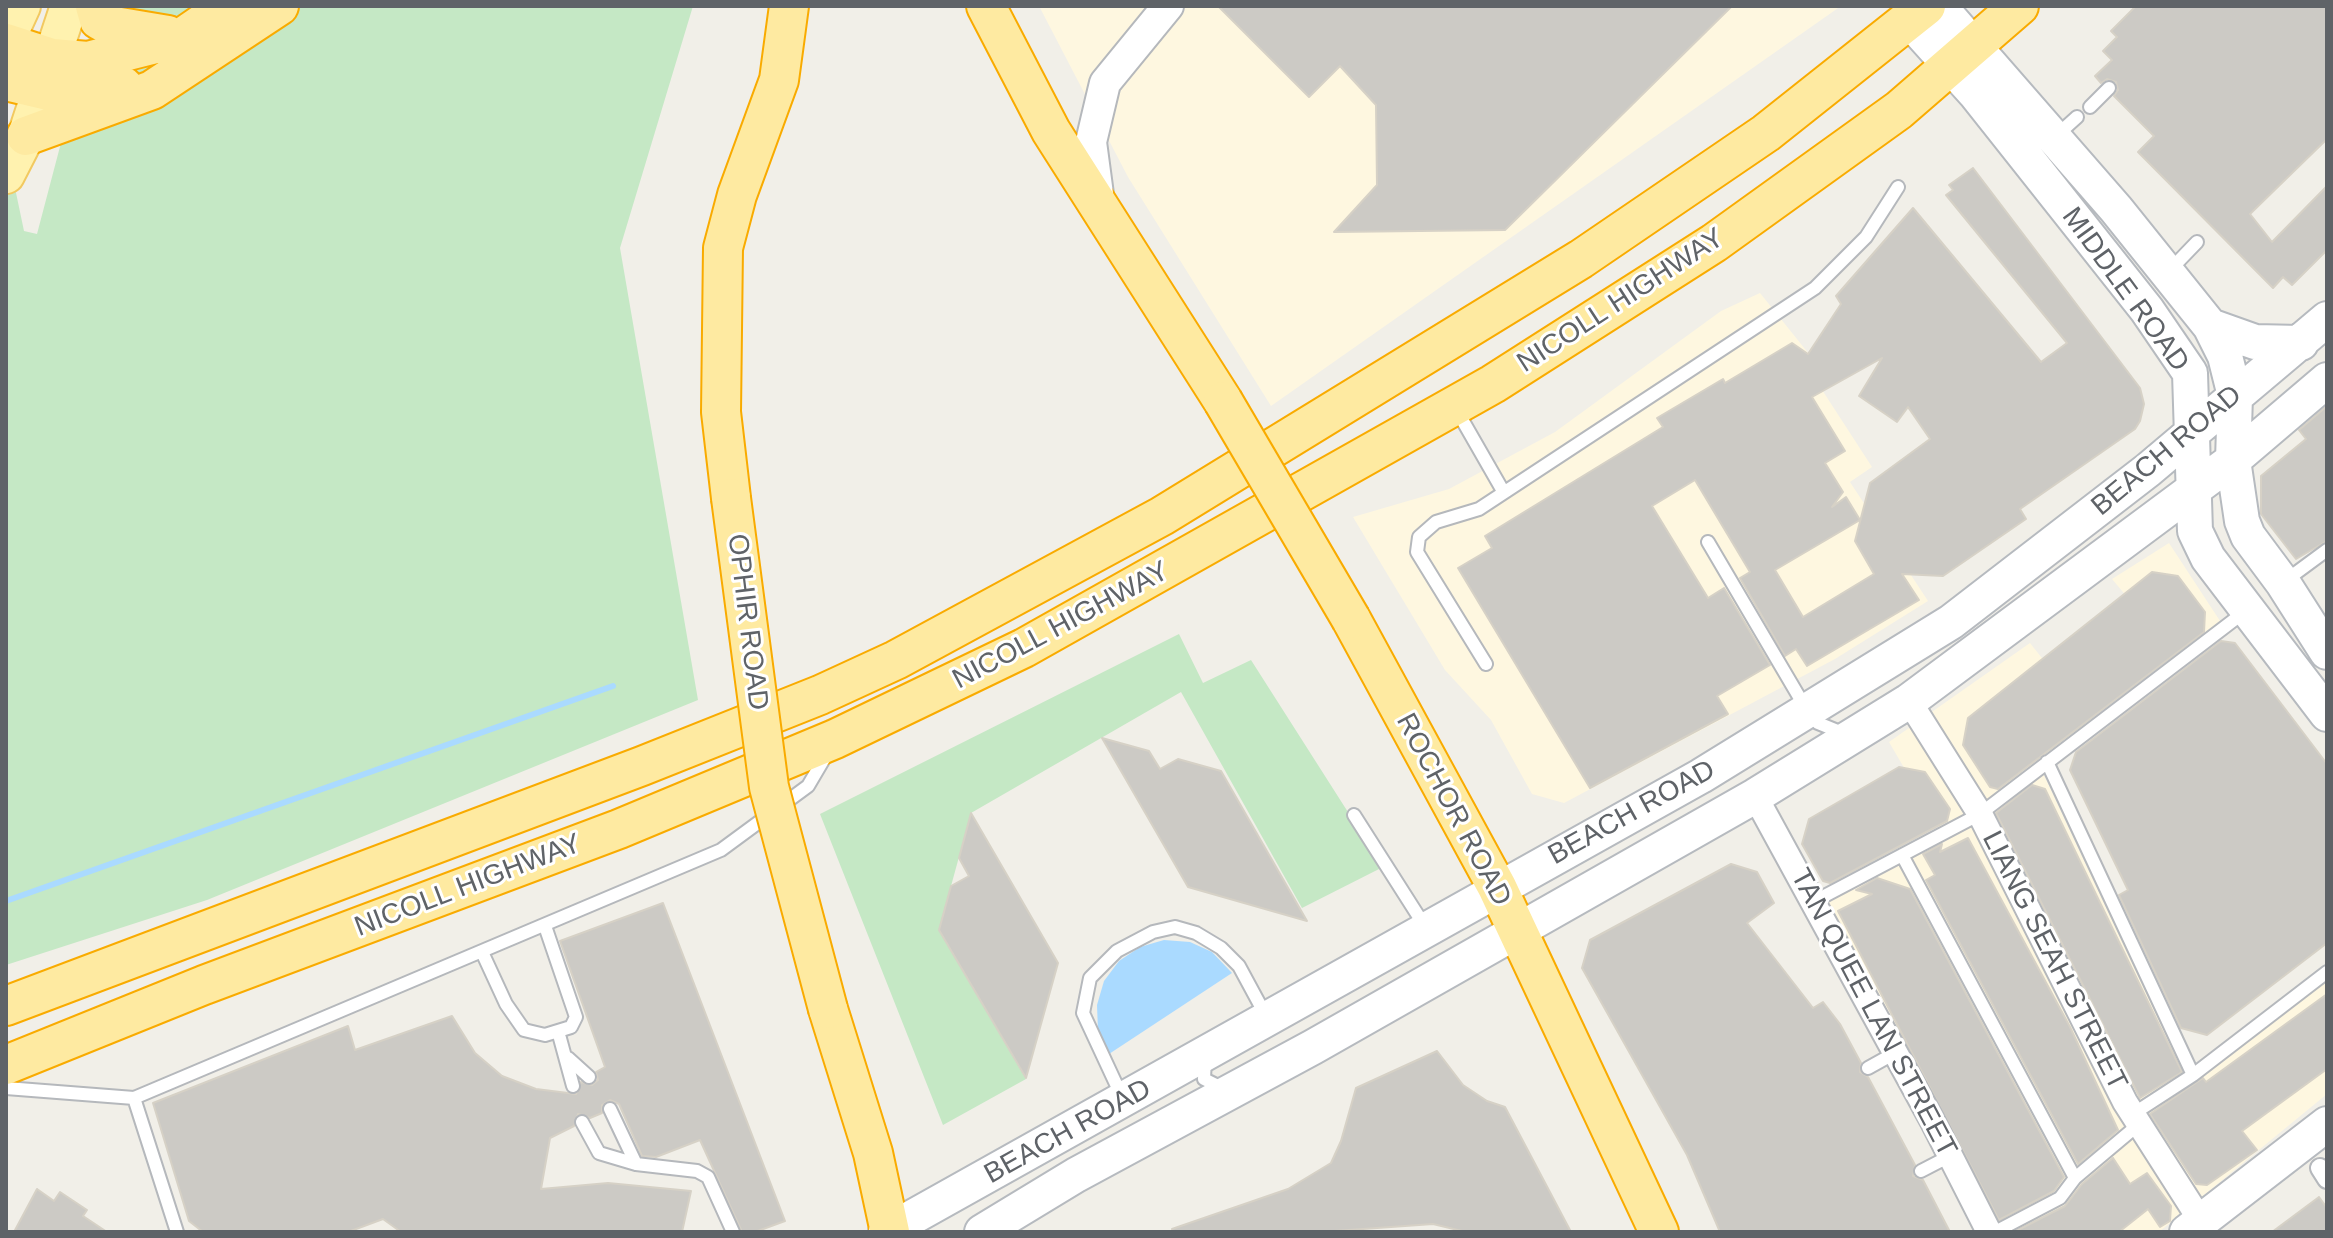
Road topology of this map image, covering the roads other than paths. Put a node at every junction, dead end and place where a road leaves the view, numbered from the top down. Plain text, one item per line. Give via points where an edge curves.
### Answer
1 (22, 6) edge
2 (69, 6) edge
3 (95, 6) edge
4 (228, 6) edge
5 (279, 6) edge
6 (789, 6) edge
7 (986, 6) edge
8 (1168, 6) edge
9 (2019, 6) edge
10 (1925, 11) edge
11 (6, 42) edge
12 (182, 53) junction
13 (1963, 57) junction
14 (33, 77) edge
15 (2109, 88) dead end
16 (2090, 107) dead end
17 (26, 136) junction
18 (6, 175) edge
19 (1898, 187) dead end
20 (1100, 204) junction
21 (2197, 242) dead end
22 (2168, 273) junction
23 (2327, 319) edge
24 (2210, 326) junction
25 (2301, 343) junction
26 (2327, 380) edge
27 (2235, 396) junction
28 (1454, 406) junction
29 (2194, 431) junction
30 (2233, 460) junction
31 (1503, 491) junction
32 (2193, 491) junction
33 (2134, 531) junction
34 (2195, 531) junction
35 (1708, 542) dead end
36 (2327, 550) edge
37 (2283, 583) junction
38 (2247, 609) junction
39 (2327, 652) edge
40 (1486, 664) dead end
41 (1909, 701) junction
42 (1808, 712) junction
43 (2327, 714) edge
44 (1850, 736) junction
45 (835, 739) junction
46 (2047, 762) junction
47 (1755, 796) junction
48 (1980, 814) junction
49 (1354, 815) dead end
50 (1902, 855) junction
51 (1497, 887) junction
52 (1813, 902) junction
53 (545, 926) junction
54 (1426, 928) junction
55 (1516, 931) junction
56 (482, 952) junction
57 (2327, 972) edge
58 (6, 1006) edge
59 (1267, 1019) junction
60 (558, 1031) junction
61 (1895, 1053) junction
62 (1205, 1055) junction
63 (568, 1058) junction
64 (6, 1065) edge
65 (1868, 1068) dead end
66 (2193, 1075) junction
67 (589, 1077) dead end
68 (573, 1086) dead end
69 (6, 1088) edge
70 (1229, 1092) junction
71 (134, 1098) junction
72 (1124, 1101) junction
73 (610, 1109) dead end
74 (2136, 1119) junction
75 (582, 1122) dead end
76 (2327, 1124) edge
77 (1950, 1156) junction
78 (636, 1164) junction
79 (1921, 1171) dead end
80 (2075, 1178) junction
81 (2194, 1226) edge
82 (177, 1232) edge
83 (733, 1232) edge
84 (888, 1232) edge
85 (982, 1232) edge
86 (1659, 1232) edge
87 (1992, 1232) edge

1 - 11 main road
2 - 14 main road
3 - 12 highway via 99,20 108,25
4 - 12 highway
5 - 12 highway
6 - 84 highway, OPHIR ROAD, bridge via 779,80 723,248 721,412 769,787 873,1153
7 - 20 highway, ROCHOR ROAD via 1051,131
8 - 20 street via 1105,83 1091,142
9 - 13 highway, NICOLL HIGHWAY
10 - 13 main road, MIDDLE ROAD
10 - 58 highway, NICOLL HIGHWAY via 1729,159 1504,307 1162,516 896,660 642,766
11 - 14 highway
12 - 14 highway via 134,84 72,93
12 - 17 highway via 152,90
13 - 22 main road, MIDDLE ROAD via 2066,127
13 - 28 highway, NICOLL HIGHWAY via 1899,110 1714,243
13 - 29 main road, MIDDLE ROAD via 2174,346 2190,373
14 - 17 main road
15 - 16 lane
17 - 18 main road
19 - 31 lane via 1866,237 1815,288
20 - 51 highway, ROCHOR ROAD, bridge via 1351,619
21 - 22 lane
22 - 24 main road, MIDDLE ROAD
23 - 25 main road, BEACH ROAD
24 - 25 main road via 2255,342
24 - 27 main road, MIDDLE ROAD via 2225,356
25 - 27 main road, BEACH ROAD
26 - 30 main road, BEACH ROAD
27 - 29 main road, BEACH ROAD
27 - 30 main road, MIDDLE ROAD
28 - 31 lane
28 - 45 highway, NICOLL HIGHWAY via 1107,604
29 - 32 main road, MIDDLE ROAD
29 - 42 main road, BEACH ROAD via 1951,622
30 - 32 main road, BEACH ROAD
30 - 37 main road, MIDDLE ROAD via 2248,536
31 - 40 lane via 1479,509 1436,522 1419,537 1417,552
32 - 33 main road, BEACH ROAD
32 - 34 main road, MIDDLE ROAD
33 - 34 main road via 2158,526
33 - 41 main road, BEACH ROAD
34 - 38 main road, MIDDLE ROAD via 2208,558
35 - 42 lane
36 - 37 lane
37 - 39 main road, MIDDLE ROAD
38 - 43 main road, MIDDLE ROAD
38 - 46 lane
41 - 44 main road, BEACH ROAD
41 - 48 street, LIANG SEAH STREET
42 - 44 lane via 1818,723
42 - 51 main road, BEACH ROAD
44 - 47 main road, BEACH ROAD
45 - 53 lane via 808,786 721,850
45 - 64 highway, NICOLL HIGHWAY via 619,829
46 - 48 lane
46 - 66 lane
47 - 52 street, TAN QUEE LAN STREET
47 - 55 main road, BEACH ROAD
48 - 50 lane
48 - 74 street, LIANG SEAH STREET
49 - 54 lane
50 - 52 lane
50 - 80 lane
51 - 54 main road, BEACH ROAD
51 - 55 highway, ROCHOR ROAD
52 - 61 street, TAN QUEE LAN STREET
53 - 56 lane
53 - 60 lane via 574,998 576,1022
54 - 59 main road, BEACH ROAD
55 - 70 main road, BEACH ROAD
55 - 86 highway, ROCHOR ROAD
56 - 60 lane via 524,1030 536,1035
56 - 71 lane
57 - 66 lane
59 - 62 main road, BEACH ROAD
59 - 72 lane via 1239,966 1196,933 1175,927 1153,932 1117,951 1090,978 1083,1013
60 - 63 lane
61 - 65 lane
61 - 77 street, TAN QUEE LAN STREET
62 - 70 lane via 1204,1079
62 - 72 main road, BEACH ROAD
63 - 67 lane
63 - 68 lane
66 - 74 lane
69 - 71 lane
70 - 85 main road, BEACH ROAD
71 - 82 lane
72 - 84 main road, BEACH ROAD
73 - 78 lane
74 - 80 lane
74 - 81 street, LIANG SEAH STREET
75 - 78 lane via 599,1153
76 - 81 main road
77 - 79 lane
77 - 87 street, TAN QUEE LAN STREET
78 - 83 lane via 708,1177
80 - 87 lane via 2060,1198

